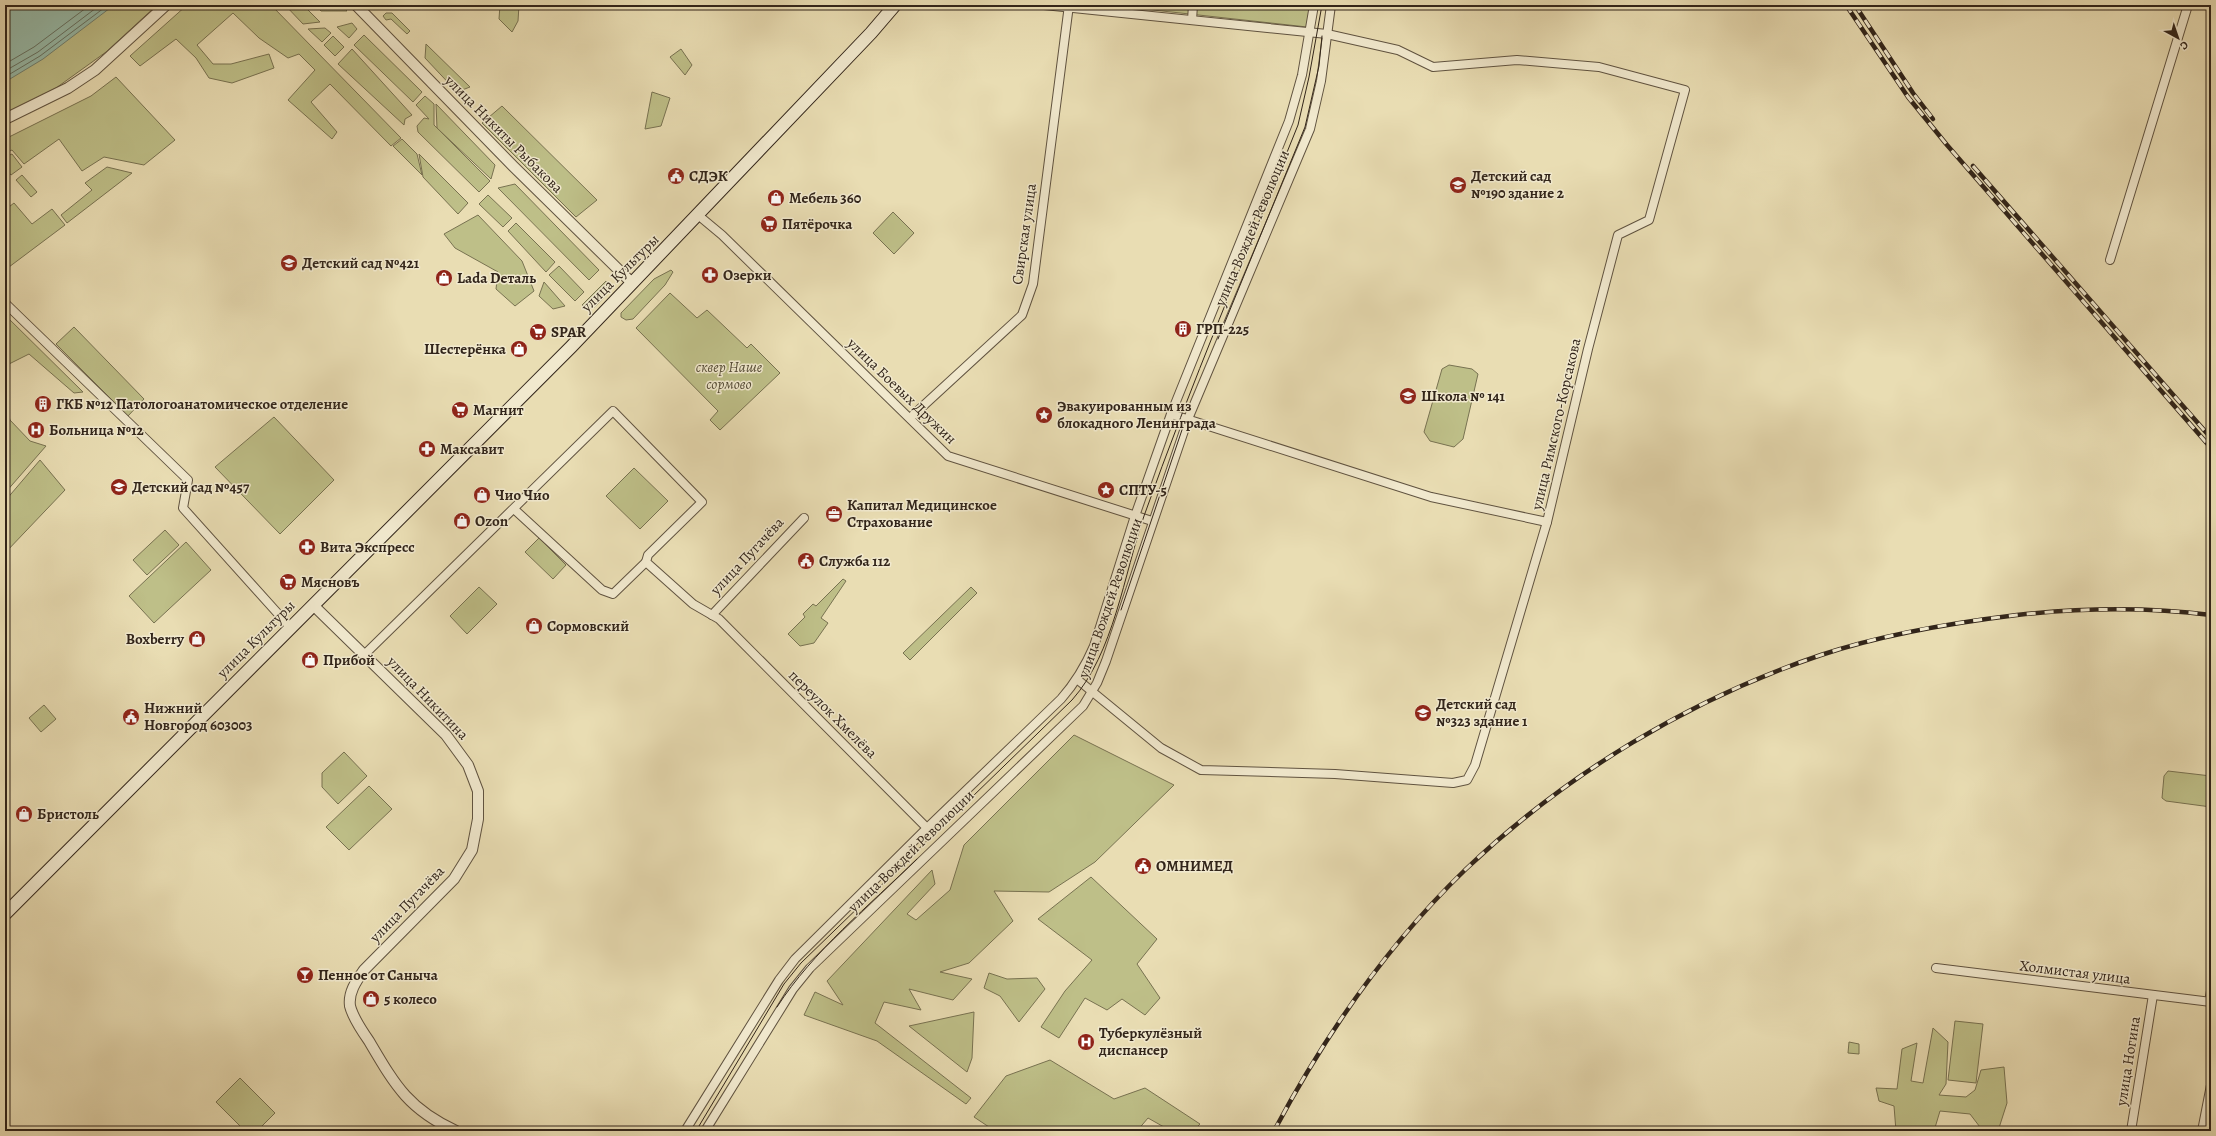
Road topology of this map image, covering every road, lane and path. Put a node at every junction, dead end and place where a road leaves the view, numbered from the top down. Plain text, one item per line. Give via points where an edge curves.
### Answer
1 (166, 5) edge
2 (356, 5) edge
3 (895, 5) edge
4 (1044, 5) edge
5 (1193, 5) edge
6 (1314, 5) edge
7 (1330, 5) edge
8 (2188, 5) edge
9 (1069, 7) edge
10 (1192, 20) junction
11 (1310, 31) junction
12 (1327, 34) junction
13 (5, 119) edge
14 (698, 215) junction
15 (2110, 260) dead end
16 (632, 284) junction
17 (5, 303) edge
18 (1171, 414) junction
19 (910, 418) junction
20 (1188, 419) junction
21 (514, 509) junction
22 (1135, 516) junction
23 (804, 518) dead end
24 (1152, 521) junction
25 (1547, 522) junction
26 (646, 562) junction
27 (313, 605) junction
28 (716, 617) junction
29 (290, 627) junction
30 (364, 655) junction
31 (1078, 680) junction
32 (1092, 692) junction
33 (468, 764) joint
34 (927, 828) junction
35 (5, 914) edge
36 (1936, 968) dead end
37 (2211, 991) edge
38 (2153, 996) junction
39 (2210, 1002) edge
40 (2211, 1085) edge
41 (456, 1131) edge
42 (686, 1131) edge
43 (705, 1131) edge
44 (2131, 1131) edge
45 (2202, 1131) edge

1 - 13 street via 95,70 68,88
2 - 16 street, улица Никиты Рыбакова
3 - 14 main road, улица Культуры
4 - 9 street
5 - 10 street
6 - 11 street, улица Вождей Революции
7 - 12 street, улица Вождей Революции
8 - 15 street
9 - 10 street
9 - 19 street, Свирская улица via 1031,290 1022,315
10 - 11 street
11 - 12 street
11 - 18 street, улица Вождей Революции via 1302,75 1289,122
12 - 20 street, улица Вождей Революции via 1321,81 1310,129
12 - 25 street, улица Римского-Корсакова via 1398,50 1433,67 1517,60 1599,67 1685,90 1649,220 1618,235
14 - 16 main road, улица Культуры
14 - 19 street, улица Боевых Дружин via 722,235
16 - 27 main road, улица Культуры
17 - 29 street via 188,480 183,508
18 - 20 street
18 - 22 street, улица Вождей Революции
19 - 22 street, улица Боевых Дружин via 948,456
20 - 24 street, улица Вождей Революции
20 - 25 street via 1431,497
21 - 26 street via 602,590 613,594
21 - 26 street via 613,411 702,502 648,555
21 - 30 street
22 - 24 street, улица Боевых Дружин
22 - 31 street, улица Вождей Революции via 1094,646
23 - 28 street, улица Пугачёва
24 - 32 street, улица Вождей Революции via 1109,654
25 - 32 street, улица Римского-Корсакова via 1475,765 1467,780 1453,783 1335,774 1201,770 1161,748
26 - 28 street, переулок Хмелёва via 693,604
27 - 29 main road, улица Культуры
27 - 30 street, улица Никитина
28 - 34 street, переулок Хмелёва
29 - 35 main road, улица Культуры
30 - 33 street, улица Никитина via 446,735
31 - 32 street
31 - 34 street, улица Вождей Революции
32 - 43 street, улица Вождей Революции via 1083,706 810,968 793,989
33 - 41 street, улица Пугачёва via 478,791 478,819 472,850 454,878 364,970 355,983 350,1006 400,1092 421,1110
34 - 42 street, улица Вождей Революции via 783,975
36 - 38 street, Холмистая улица
37 - 39 street
38 - 39 street, Холмистая улица
38 - 44 street, улица Ногина
40 - 45 street

